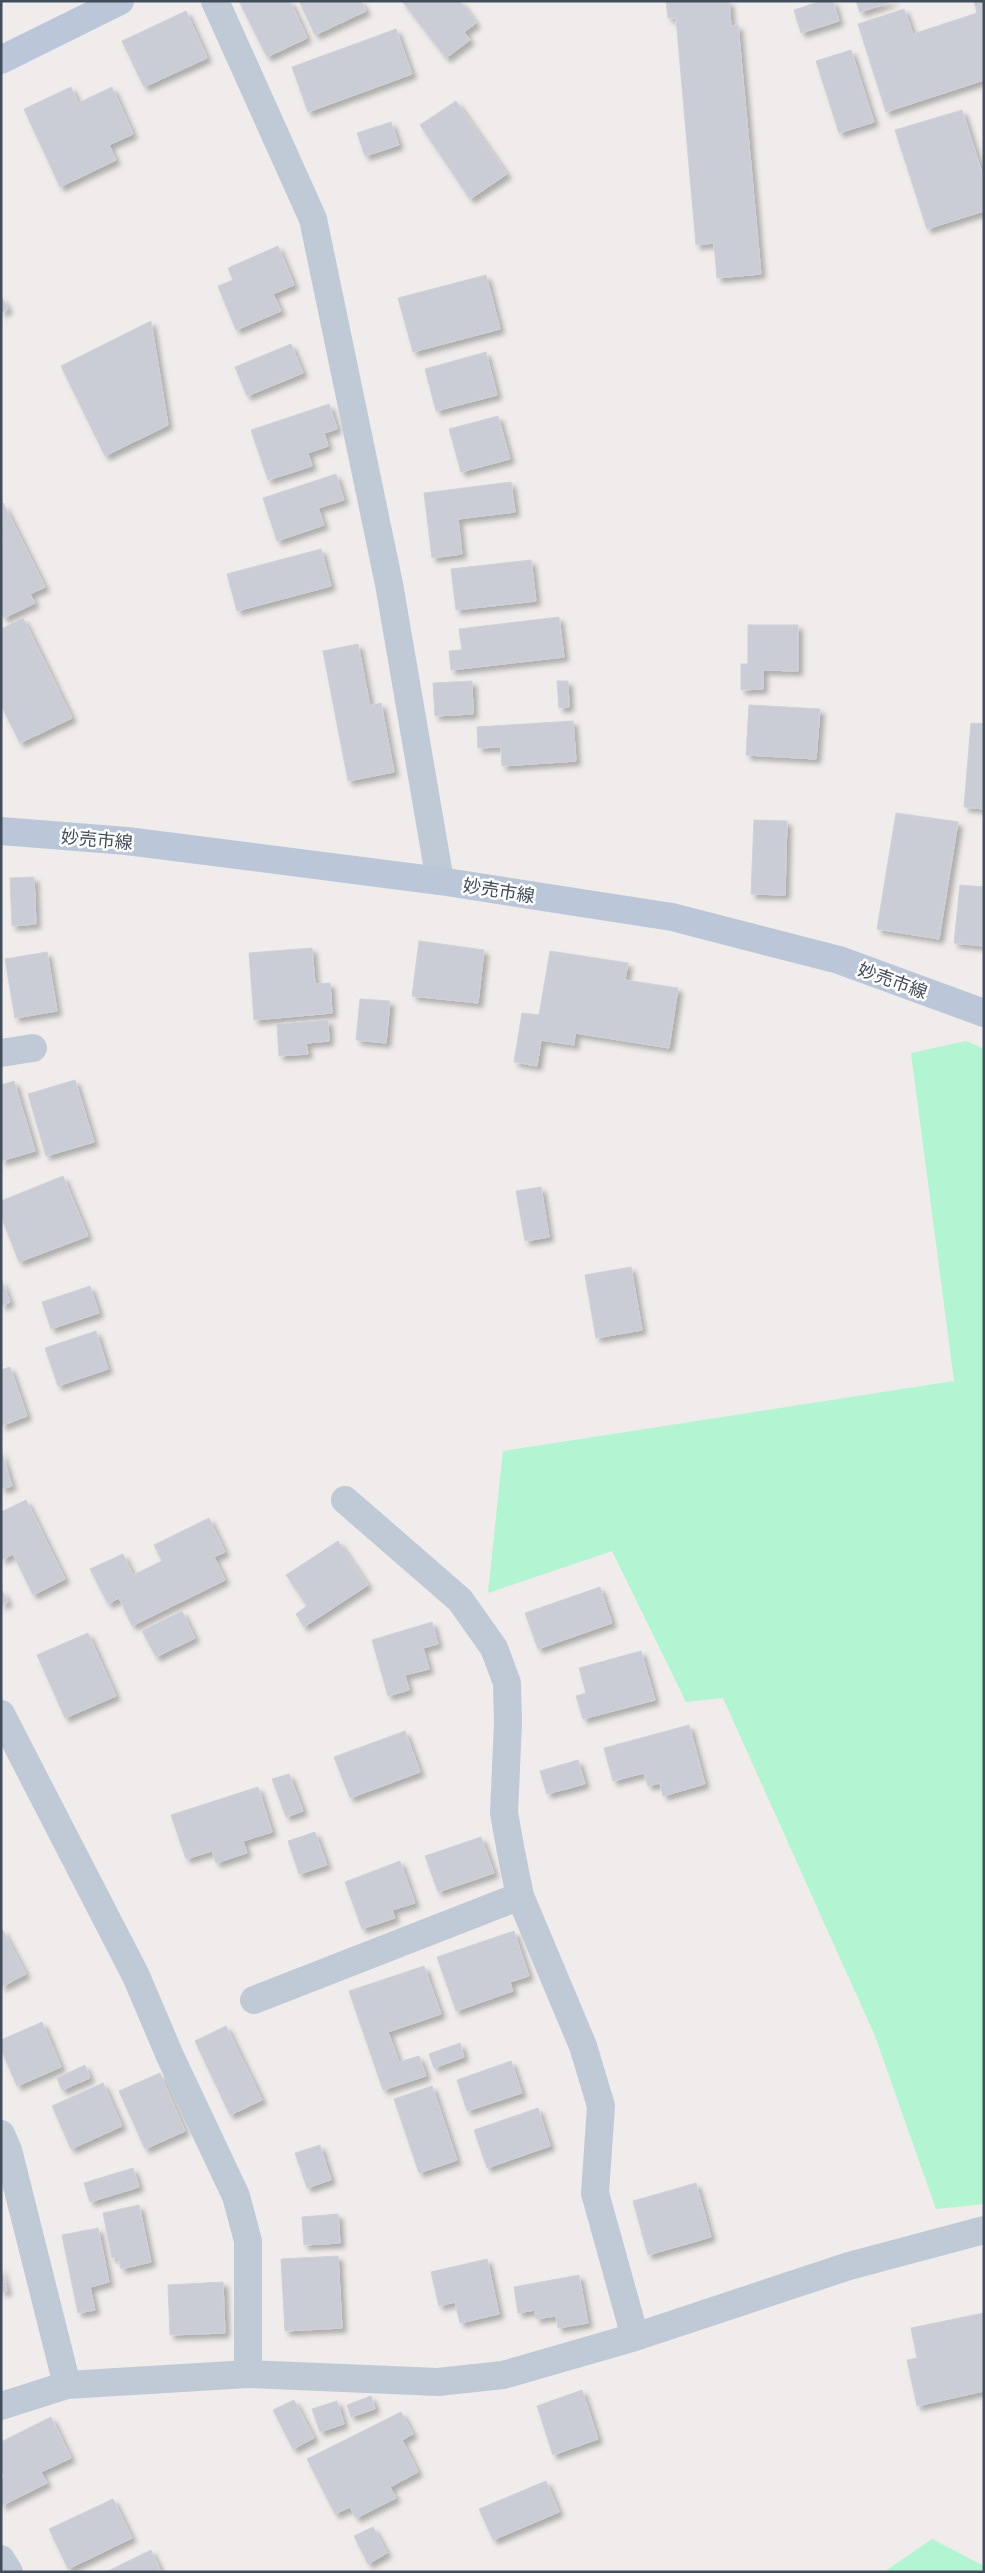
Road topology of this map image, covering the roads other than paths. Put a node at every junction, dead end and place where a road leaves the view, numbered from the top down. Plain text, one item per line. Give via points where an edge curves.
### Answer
1 (120, 1) edge
2 (215, 1) edge
3 (1, 60) edge
4 (1, 831) edge
5 (440, 881) junction
6 (984, 1013) edge
7 (33, 1048) dead end
8 (1, 1053) edge
9 (345, 1500) dead end
10 (1, 1714) edge
11 (520, 1896) junction
12 (254, 2000) dead end
13 (1, 2134) edge
14 (984, 2230) edge
15 (635, 2337) junction
16 (248, 2374) junction
17 (67, 2385) junction
18 (1, 2406) edge
19 (1, 2559) edge
20 (8, 2572) edge

1 - 3 main road
2 - 5 street via 313,219 389,584
4 - 5 main road, 妙売市線 via 127,842
5 - 6 main road, 妙売市線 via 672,917 839,960
7 - 8 street
9 - 11 street via 460,1600 494,1648 507,1683 504,1813
10 - 16 street via 136,1976 236,2196 248,2241
11 - 12 street
11 - 15 street via 583,2046 601,2106 595,2193
13 - 17 street via 8,2150
14 - 15 street via 849,2266
15 - 16 street via 503,2375 438,2382
16 - 17 street
17 - 18 street
19 - 20 street

